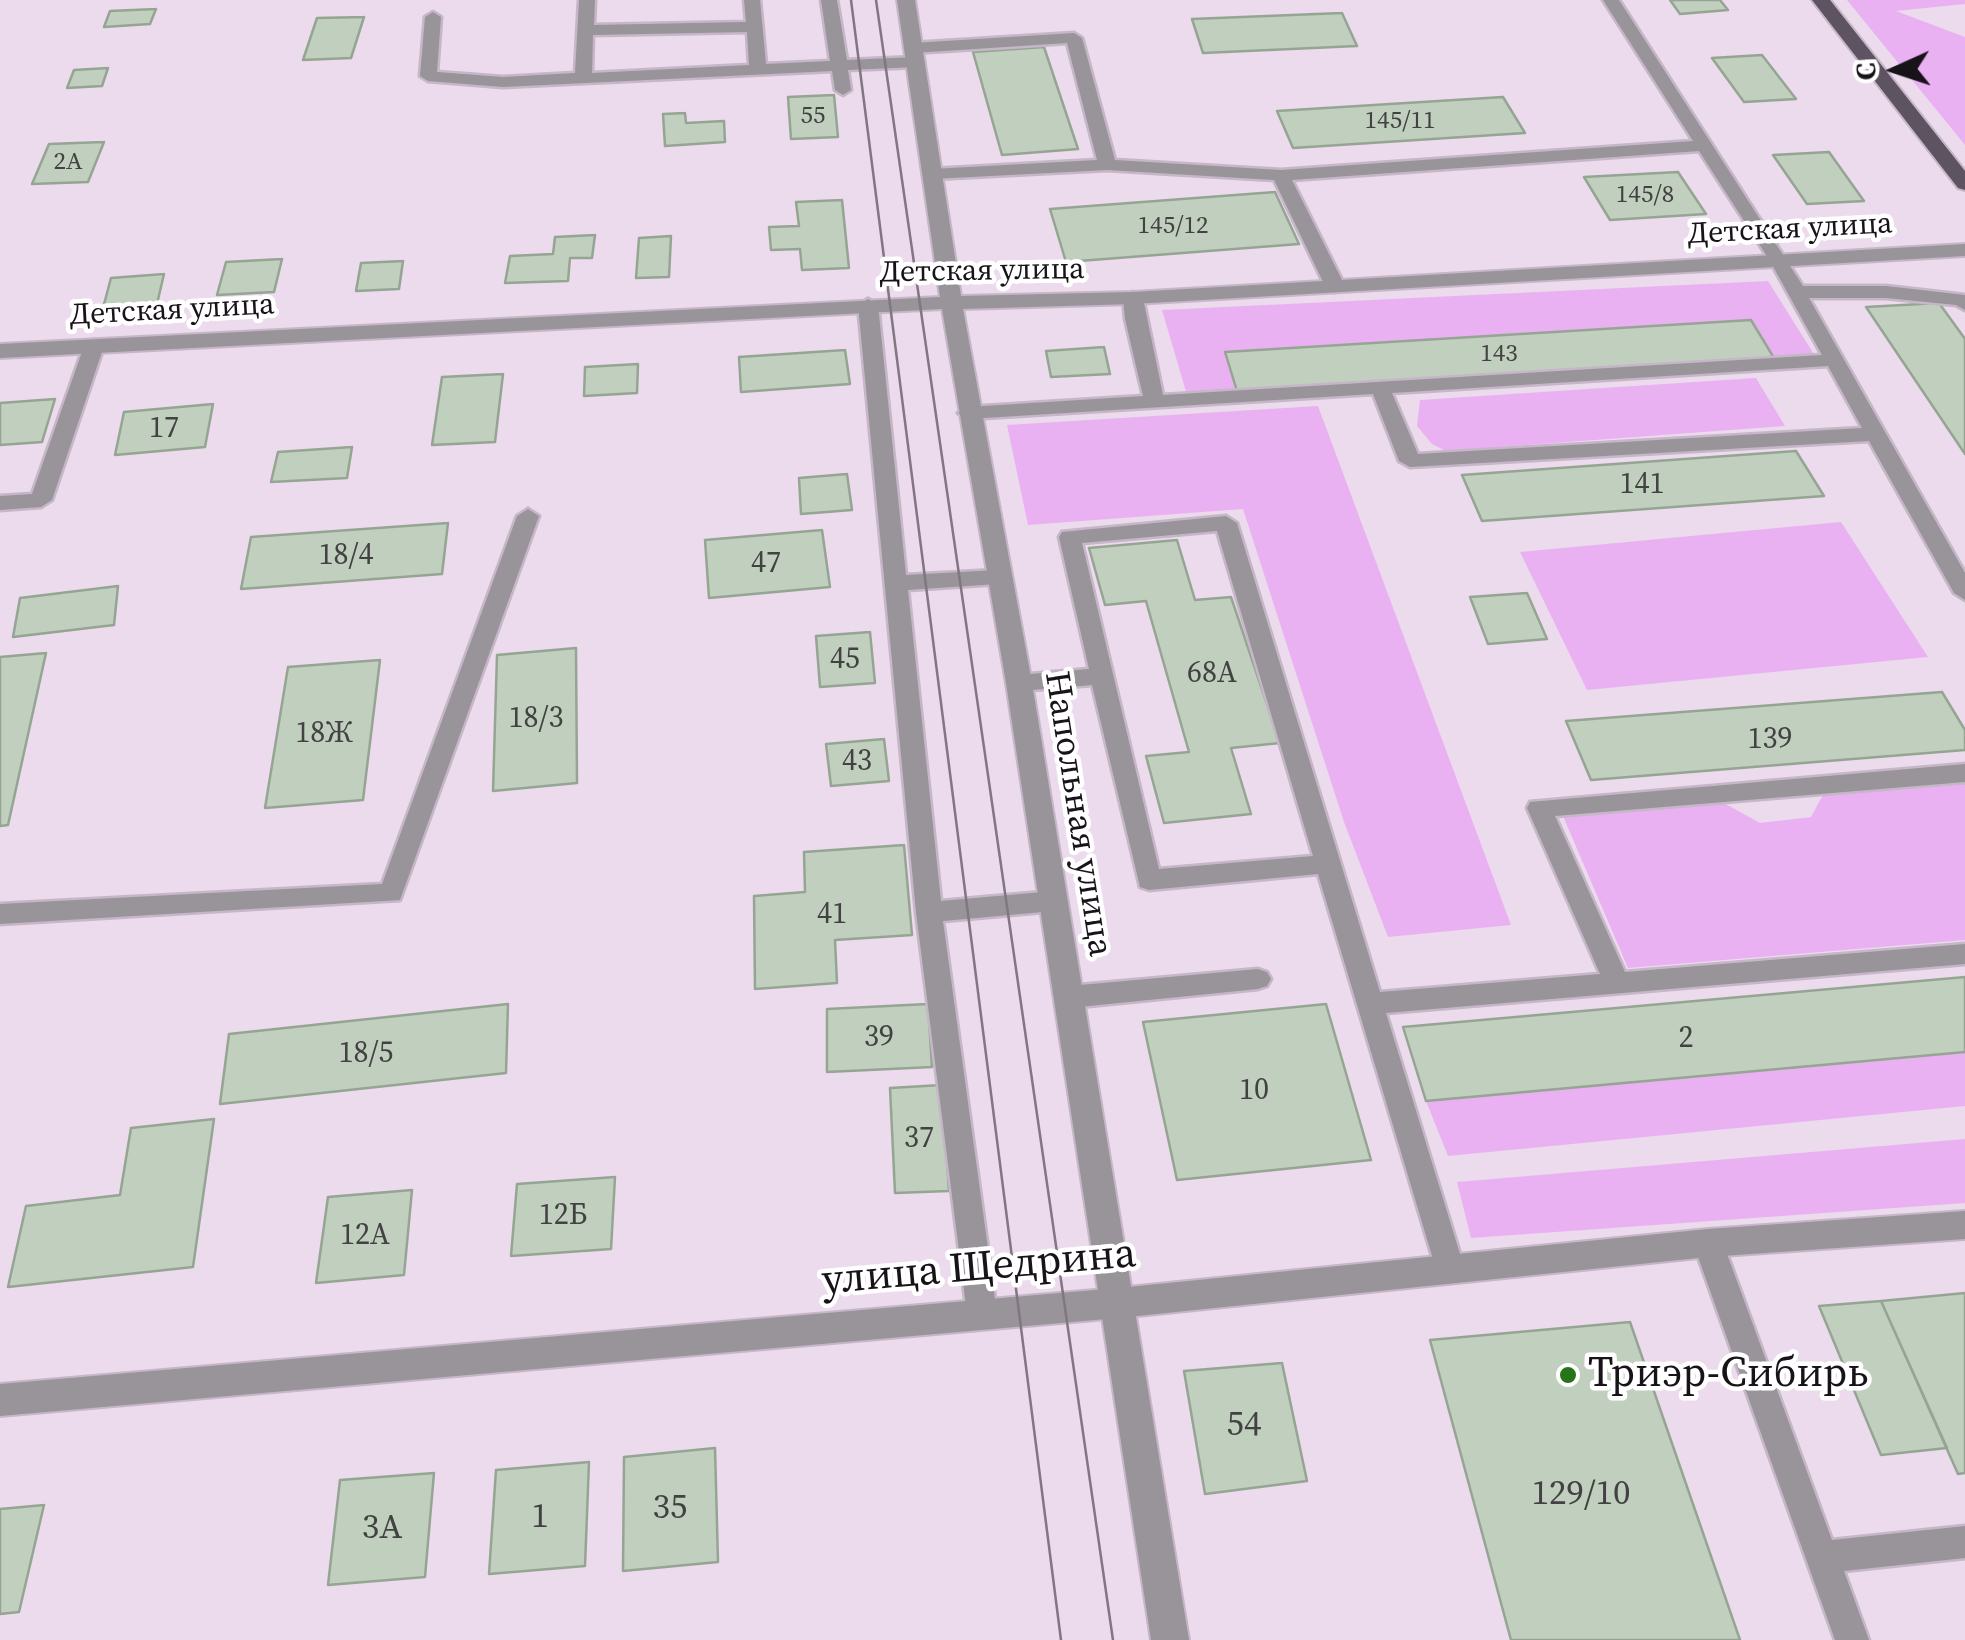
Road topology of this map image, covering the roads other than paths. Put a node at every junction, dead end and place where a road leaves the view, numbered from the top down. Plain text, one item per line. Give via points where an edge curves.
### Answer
1 (587, 0) edge
2 (752, 0) edge
3 (829, 0) edge
4 (906, 0) edge
5 (1612, 0) edge
6 (1821, 0) edge
7 (433, 17) dead end
8 (754, 27) junction
9 (585, 30) junction
10 (914, 55) junction
11 (840, 66) junction
12 (758, 70) junction
13 (583, 78) junction
14 (843, 90) dead end
15 (1705, 145) junction
16 (1107, 165) junction
17 (932, 174) junction
18 (1281, 174) junction
19 (1965, 184) edge
20 (1965, 250) edge
21 (1779, 261) junction
22 (1334, 286) junction
23 (1797, 292) junction
24 (1133, 298) junction
25 (1965, 304) edge
26 (868, 305) junction
27 (954, 305) junction
28 (94, 346) junction
29 (0, 351) edge
30 (1834, 360) junction
31 (1381, 390) junction
32 (1155, 404) junction
33 (968, 413) junction
34 (1874, 434) junction
35 (0, 503) edge
36 (528, 516) dead end
37 (997, 577) junction
38 (898, 583) junction
39 (1965, 593) edge
40 (1104, 676) junction
41 (1019, 683) junction
42 (1965, 773) edge
43 (1328, 864) junction
44 (1054, 902) junction
45 (929, 912) junction
46 (0, 914) edge
47 (1965, 954) edge
48 (1258, 979) dead end
49 (1617, 983) junction
50 (1069, 997) junction
51 (1370, 1004) junction
52 (1965, 1225) edge
53 (1708, 1243) junction
54 (1449, 1268) junction
55 (1118, 1302) junction
56 (982, 1314) junction
57 (0, 1400) edge
58 (1965, 1542) edge
59 (1822, 1557) junction
60 (1170, 1640) edge
61 (1852, 1640) edge

1 - 9 lane
2 - 8 lane
3 - 11 lane
4 - 10 street, Напольная улица
5 - 15 lane
6 - 19 main road
7 - 13 lane via 428,76 503,82
8 - 9 lane
8 - 12 lane
9 - 13 lane
10 - 11 lane
10 - 16 lane via 1074,38
10 - 17 street, Напольная улица
11 - 12 lane
11 - 14 lane
12 - 13 lane
15 - 18 lane
15 - 21 lane
16 - 17 lane
16 - 18 lane
17 - 27 street, Напольная улица
18 - 22 lane
20 - 21 street, Детская улица
21 - 22 street, Детская улица
21 - 23 lane
22 - 24 street, Детская улица
23 - 25 lane via 1886,292
23 - 30 lane
24 - 27 street, Детская улица
24 - 32 lane
26 - 27 street, Детская улица
26 - 28 street, Детская улица
26 - 38 lane
27 - 33 street, Напольная улица
28 - 29 street, Детская улица
28 - 35 lane via 41,500
30 - 31 lane
30 - 34 lane
31 - 32 lane
31 - 34 lane via 1410,460
32 - 33 lane
33 - 37 street, Напольная улица
34 - 39 lane
36 - 46 lane via 391,893
37 - 38 lane
37 - 41 street, Напольная улица
38 - 45 lane
40 - 41 lane
40 - 43 lane via 1149,880
40 - 43 lane via 1070,537 1226,523
41 - 44 street, Напольная улица
42 - 49 lane via 1539,808
43 - 51 lane
44 - 45 lane
44 - 50 street, Напольная улица
45 - 56 lane
47 - 49 lane
48 - 50 lane
49 - 51 lane
50 - 55 street, Напольная улица
51 - 54 lane
52 - 53 street, улица Щедрина
53 - 54 street, улица Щедрина
53 - 59 lane
54 - 55 street, улица Щедрина
55 - 56 street, улица Щедрина
55 - 60 street, Напольная улица
56 - 57 street, улица Щедрина
58 - 59 lane
59 - 61 lane

